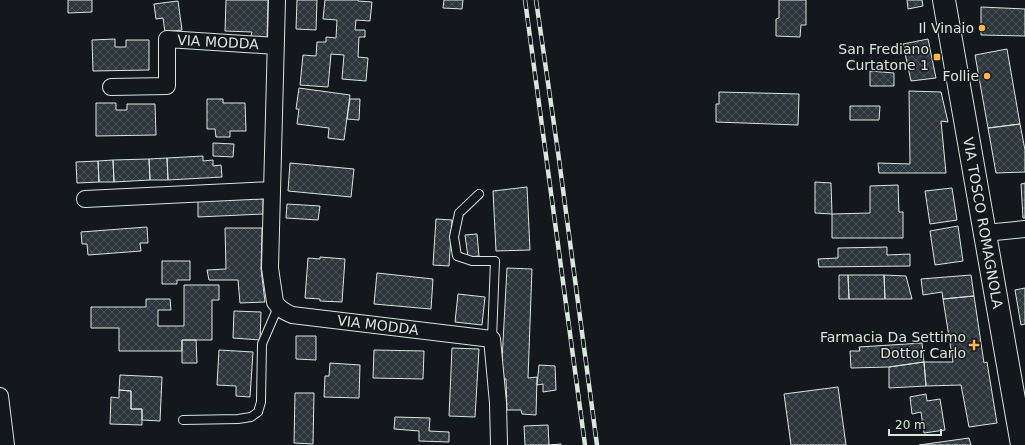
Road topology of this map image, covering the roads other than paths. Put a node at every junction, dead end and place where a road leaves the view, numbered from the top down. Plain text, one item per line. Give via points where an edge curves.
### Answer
1 (278, 0) edge
2 (944, 0) edge
3 (276, 46) junction
4 (111, 87) dead end
5 (272, 190) junction
6 (479, 194) dead end
7 (85, 199) dead end
8 (1025, 229) edge
9 (985, 233) junction
10 (278, 307) junction
11 (492, 339) junction
12 (0, 396) edge
13 (183, 420) dead end
14 (6, 445) edge
15 (499, 445) edge
16 (1022, 445) edge

1 - 3 street, VIA MODDA
2 - 9 main road, VIA TOSCO ROMAGNOLA
3 - 4 street, VIA MODDA via 167,39 167,86
3 - 5 street, VIA MODDA
5 - 7 street
5 - 10 street, VIA MODDA via 270,268 273,297
6 - 11 lane via 459,213 454,237 457,256 472,261 495,261
8 - 9 street
9 - 16 main road, VIA TOSCO ROMAGNOLA
10 - 11 street, VIA MODDA via 292,315
10 - 13 lane via 262,344 261,402 258,412 251,417 238,419
11 - 15 street
12 - 14 street

